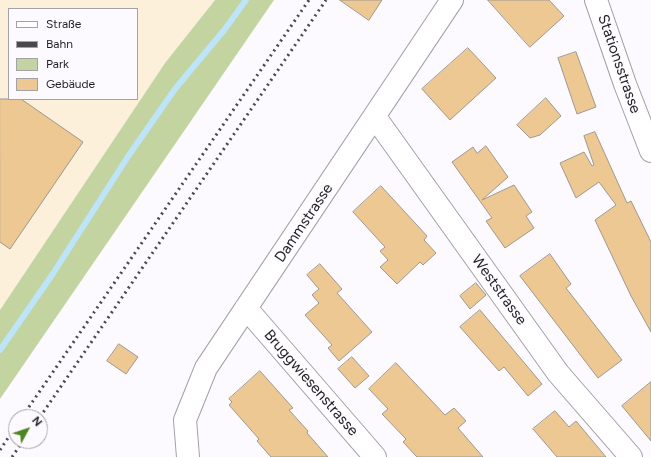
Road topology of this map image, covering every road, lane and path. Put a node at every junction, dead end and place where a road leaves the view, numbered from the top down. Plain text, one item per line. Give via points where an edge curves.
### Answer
1 (452, 0) edge
2 (596, 0) edge
3 (375, 117) junction
4 (651, 151) edge
5 (246, 308) junction
6 (188, 457) edge
7 (375, 457) edge
8 (631, 457) edge

1 - 3 street, Dammstrasse
2 - 4 street, Stationsstrasse
3 - 5 street, Dammstrasse
3 - 8 street, Weststrasse via 558,373
5 - 6 street, Dammstrasse via 206,368 185,420
5 - 7 street, Bruggwiesenstrasse

